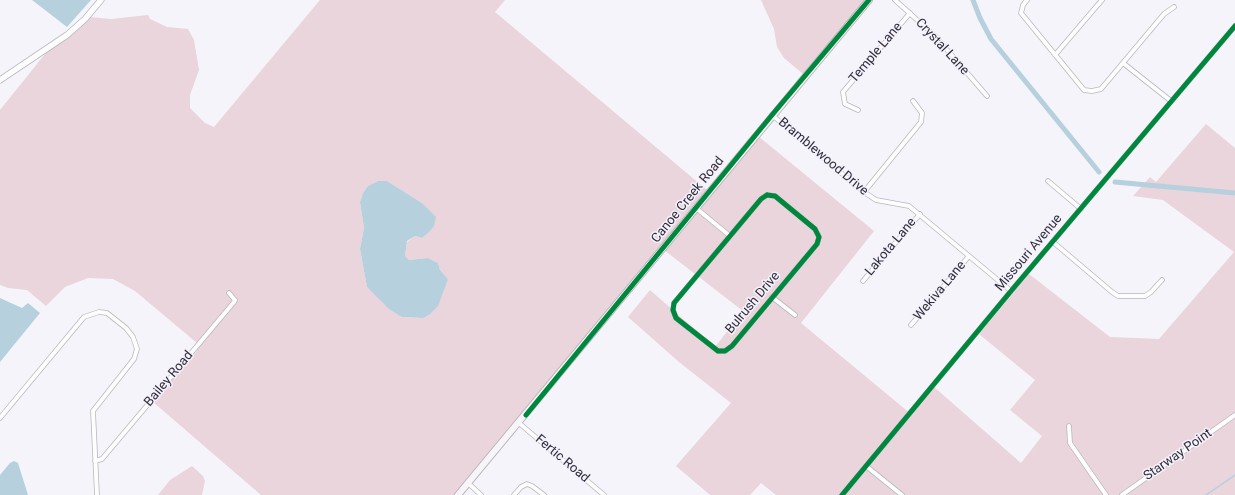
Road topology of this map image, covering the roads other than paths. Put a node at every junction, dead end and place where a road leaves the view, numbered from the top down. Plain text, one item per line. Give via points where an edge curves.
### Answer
1 (101, 0) edge
2 (869, 0) edge
3 (895, 0) edge
4 (1027, 0) edge
5 (1102, 0) edge
6 (1174, 6) dead end
7 (910, 13) junction
8 (1235, 26) edge
9 (1055, 55) junction
10 (1123, 63) junction
11 (0, 80) edge
12 (987, 96) dead end
13 (913, 101) dead end
14 (1171, 101) junction
15 (858, 110) dead end
16 (772, 115) junction
17 (1048, 181) dead end
18 (864, 192) junction
19 (696, 208) junction
20 (1081, 209) junction
21 (920, 214) junction
22 (730, 236) junction
23 (1053, 242) junction
24 (969, 256) junction
25 (1162, 280) dead end
26 (863, 281) dead end
27 (1011, 290) junction
28 (229, 293) dead end
29 (772, 297) junction
30 (794, 315) dead end
31 (911, 325) dead end
32 (1235, 415) edge
33 (0, 418) edge
34 (519, 423) junction
35 (1069, 426) dead end
36 (95, 461) junction
37 (866, 466) junction
38 (468, 483) junction
39 (97, 495) edge
40 (458, 495) edge
41 (482, 495) edge
42 (514, 495) edge
43 (544, 495) edge
44 (604, 495) edge
45 (842, 495) edge
46 (902, 495) edge
47 (1106, 495) edge
48 (1122, 495) edge

1 - 11 street via 66,35
2 - 16 main road, Canoe Creek Road
3 - 7 street, Crystal Lane
4 - 9 street via 1022,13
5 - 9 street
6 - 10 street via 1164,14
7 - 12 street, Crystal Lane via 936,37
7 - 15 street, Temple Lane via 843,92 846,104
8 - 14 street, Missouri Avenue
9 - 10 street via 1084,90 1101,89
10 - 14 street
13 - 18 street via 922,113 921,122
14 - 20 street, Missouri Avenue
16 - 18 street, Bramblewood Drive
16 - 19 main road, Canoe Creek Road
17 - 20 street
18 - 21 street, Bramblewood Drive via 876,200 909,206
19 - 22 street
19 - 34 main road, Canoe Creek Road
20 - 23 street, Missouri Avenue
21 - 24 street, Bramblewood Drive
21 - 26 street, Lakota Lane
22 - 29 street, Bulrush Drive via 767,195 775,196 815,229 819,237 817,244
22 - 29 street, Bulrush Drive via 674,303 676,318 718,351 725,351
23 - 25 street via 1118,296 1145,296
23 - 27 street, Missouri Avenue
24 - 27 street, Bramblewood Drive
24 - 31 street, Wekiva Lane
27 - 37 street, Missouri Avenue
28 - 36 street, Bailey Road via 234,302 102,460
29 - 30 street
32 - 48 street, Starway Point
33 - 36 street via 84,317 99,312 107,313 126,328 133,337 137,349 134,359 92,411
34 - 38 main road, Canoe Creek Road
34 - 44 street, Fertic Road
35 - 47 street via 1070,443
36 - 39 street
37 - 45 street, Missouri Avenue
37 - 46 street
38 - 40 main road, Canoe Creek Road
38 - 41 street
42 - 43 street via 527,484

